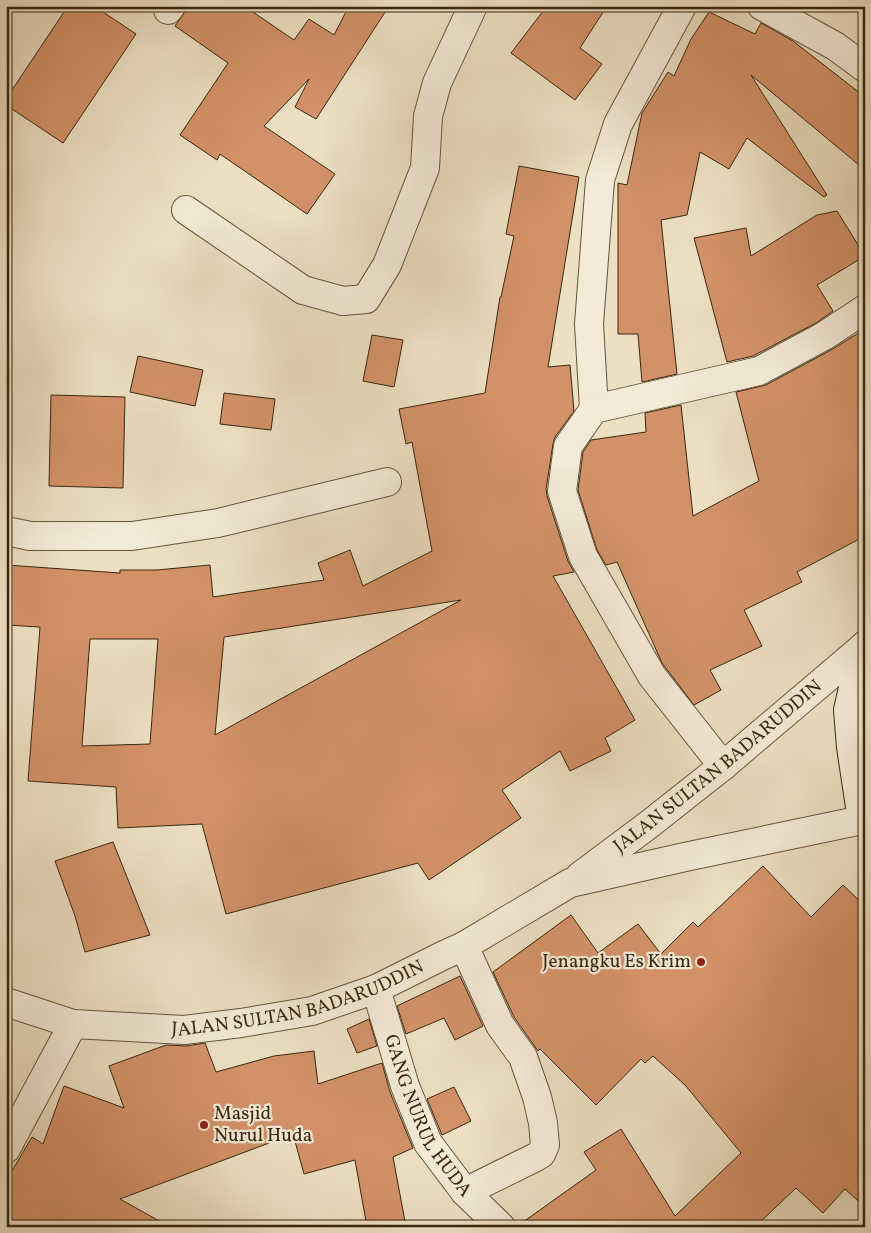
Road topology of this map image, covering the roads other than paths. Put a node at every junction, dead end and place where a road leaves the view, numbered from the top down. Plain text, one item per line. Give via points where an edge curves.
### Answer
1 (473, 6) edge
2 (682, 6) edge
3 (762, 6) edge
4 (865, 68) edge
5 (186, 210) dead end
6 (865, 309) edge
7 (594, 409) junction
8 (387, 482) dead end
9 (6, 531) edge
10 (863, 647) edge
11 (723, 766) junction
12 (863, 821) edge
13 (570, 883) junction
14 (464, 946) junction
15 (376, 989) junction
16 (6, 1002) edge
17 (73, 1024) junction
18 (6, 1149) edge
19 (466, 1192) junction
20 (501, 1227) edge

1 - 5 street via 437,83 428,116 425,168 387,265 366,298 343,301 303,290
2 - 7 street via 618,124 600,180 589,324
3 - 4 street via 835,46
6 - 7 street via 824,336 759,371
7 - 11 street via 568,446 562,492 583,556 652,676
8 - 9 street via 218,523 132,536 30,536
10 - 11 street, JALAN SULTAN BADARUDDIN
10 - 12 street via 848,710
11 - 13 street, JALAN SULTAN BADARUDDIN
12 - 13 street, JALAN SULTAN BADARUDDIN
13 - 14 street, JALAN SULTAN BADARUDDIN
14 - 15 street, JALAN SULTAN BADARUDDIN
14 - 19 street via 500,1024 523,1057 543,1123 544,1145 541,1154
15 - 17 street, JALAN SULTAN BADARUDDIN via 312,1011 193,1029
15 - 19 street, GANG NURUL HUDA via 405,1086 428,1143
16 - 17 street, JALAN SULTAN BADARUDDIN
17 - 18 street
19 - 20 street, GANG NURUL HUDA

